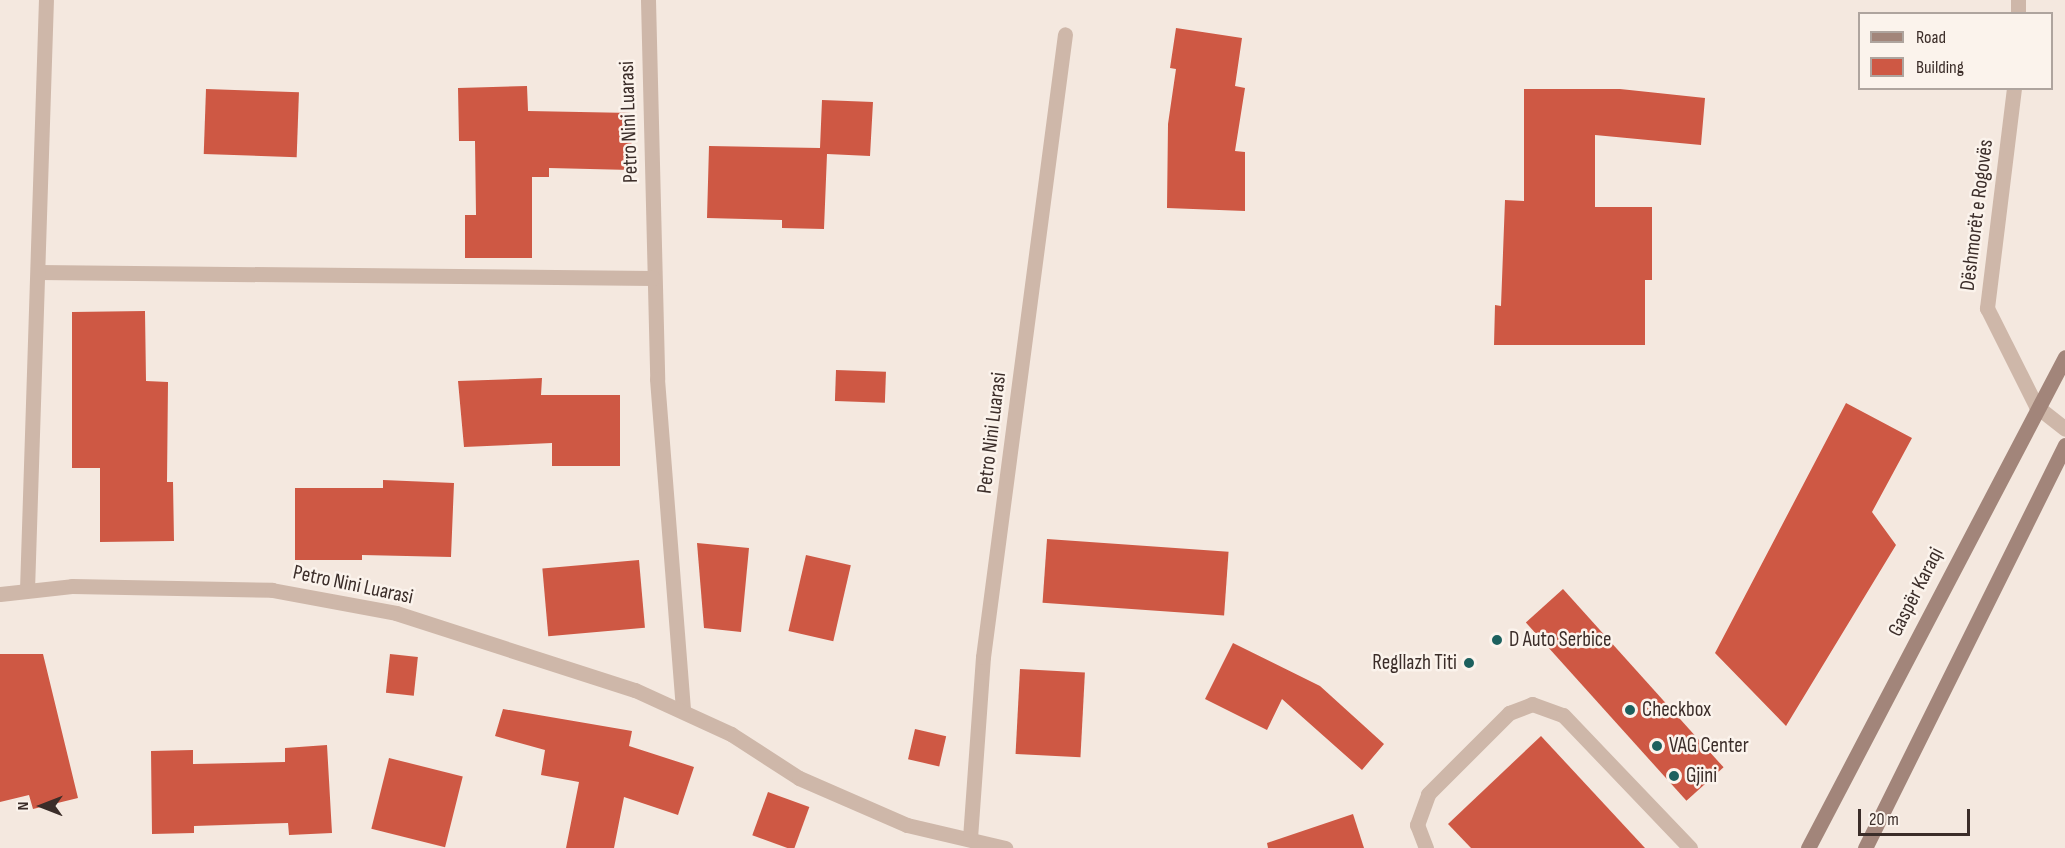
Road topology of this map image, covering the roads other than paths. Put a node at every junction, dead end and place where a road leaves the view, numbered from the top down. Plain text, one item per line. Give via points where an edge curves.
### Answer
1 (46, 0) edge
2 (648, 0) edge
3 (1065, 33) dead end
4 (2014, 90) edge
5 (38, 273) junction
6 (653, 278) junction
7 (2065, 357) edge
8 (2036, 406) junction
9 (2065, 429) edge
10 (2065, 445) edge
11 (27, 591) junction
12 (0, 594) edge
13 (684, 709) junction
14 (970, 838) junction
15 (1005, 848) edge
16 (1426, 848) edge
17 (1690, 848) edge
18 (1808, 848) edge
19 (1865, 848) edge

1 - 5 street
2 - 6 street, Petro Nini Luarasi
3 - 14 street, Petro Nini Luarasi via 982,657
4 - 8 street, Dëshmorët e Rogovës via 1987,308
5 - 6 street
5 - 11 street via 28,464
6 - 13 street, Petro Nini Luarasi
7 - 8 main road, Gaspër Karaqi
8 - 9 street, Dëshmorët e Rogovës
8 - 18 main road, Gaspër Karaqi
10 - 19 main road
11 - 12 street, Petro Nini Luarasi
11 - 13 street, Petro Nini Luarasi via 72,586 272,590 396,613
13 - 14 street, Petro Nini Luarasi via 799,778 907,825
14 - 15 street, Petro Nini Luarasi
16 - 17 street via 1417,825 1428,794 1509,713 1532,704 1563,715

